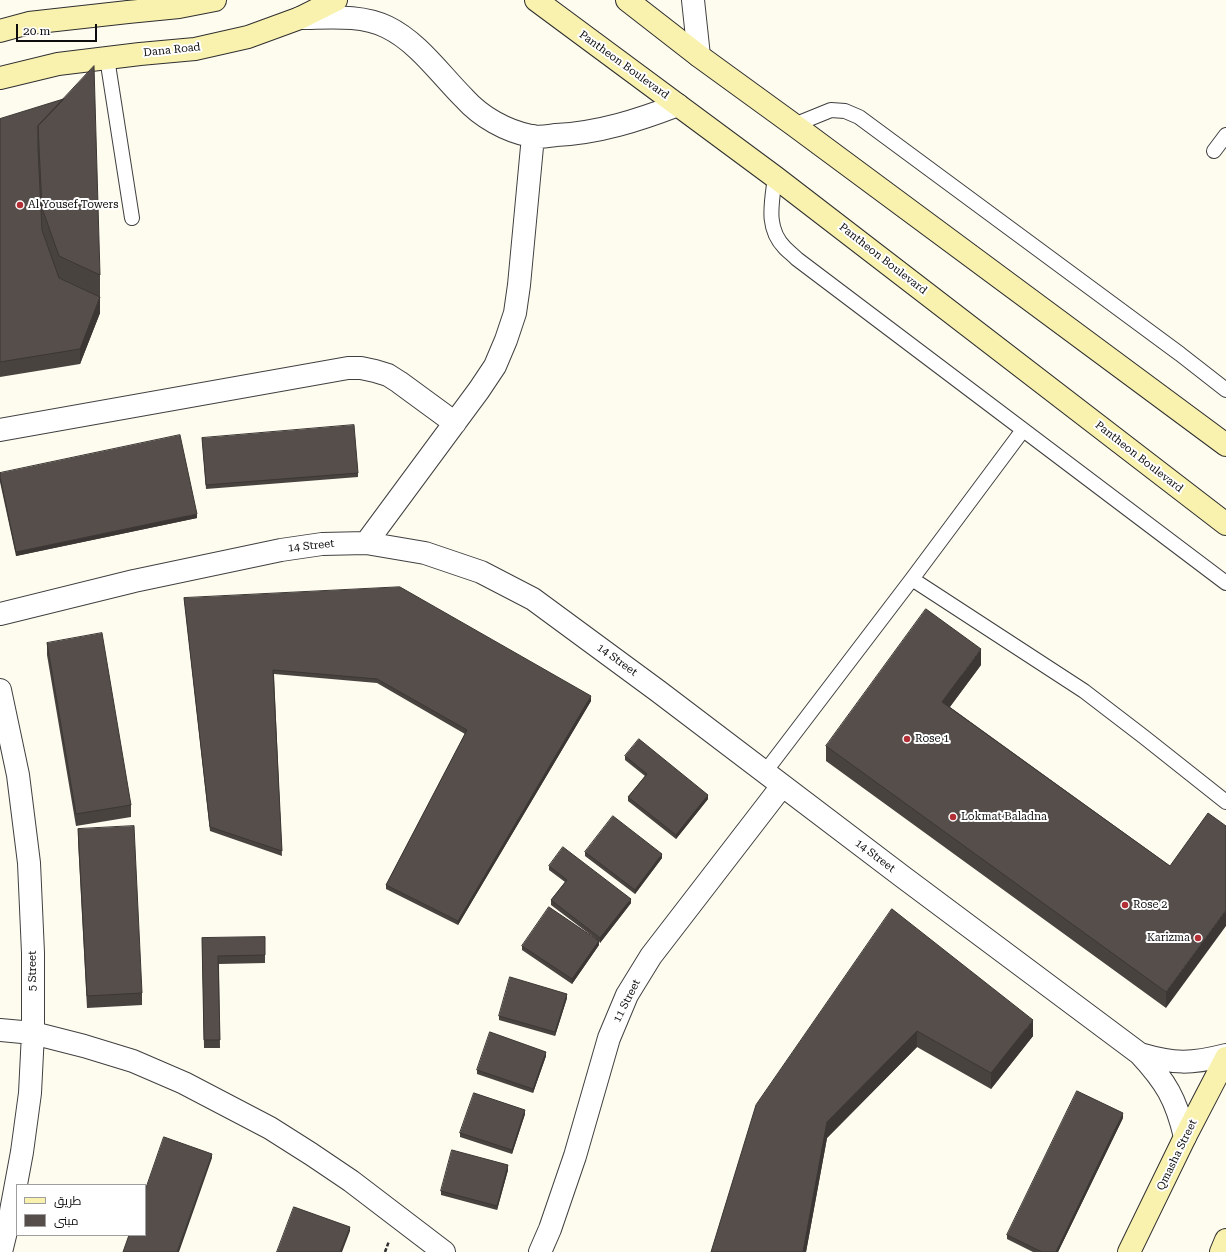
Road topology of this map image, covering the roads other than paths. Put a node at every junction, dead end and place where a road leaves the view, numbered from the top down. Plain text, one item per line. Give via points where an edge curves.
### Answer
1 (215, 0) edge
2 (336, 0) edge
3 (536, 0) edge
4 (627, 0) edge
5 (693, 0) edge
6 (300, 18) junction
7 (0, 31) edge
8 (699, 56) junction
9 (107, 58) junction
10 (0, 78) edge
11 (678, 105) junction
12 (794, 125) junction
13 (1226, 135) edge
14 (533, 136) junction
15 (1214, 151) dead end
16 (776, 176) junction
17 (132, 218) dead end
18 (1226, 390) edge
19 (455, 423) junction
20 (0, 430) edge
21 (1023, 430) junction
22 (1226, 445) edge
23 (1226, 524) edge
24 (366, 543) junction
25 (912, 579) junction
26 (1226, 583) edge
27 (0, 614) edge
28 (0, 690) edge
29 (765, 772) junction
30 (782, 786) junction
31 (1226, 802) edge
32 (0, 1030) edge
33 (33, 1033) junction
34 (1140, 1054) junction
35 (1226, 1057) edge
36 (1185, 1136) junction
37 (16, 1184) edge
38 (16, 1185) edge
39 (1226, 1240) edge
40 (1, 1252) edge
41 (444, 1252) edge
42 (540, 1252) edge
43 (1129, 1252) edge
44 (1221, 1252) edge

1 - 7 street via 179,7 29,24
2 - 6 street, Dana Road
3 - 11 street, Pantheon Boulevard
4 - 8 street
5 - 8 street
6 - 9 street, Dana Road via 248,37 195,49
6 - 14 street via 363,19 386,26 407,39 465,100 485,117 508,129
8 - 12 street
9 - 10 street, Dana Road via 58,64
9 - 17 lane
11 - 14 street via 607,129 570,135
11 - 16 street, Pantheon Boulevard
12 - 18 lane via 831,110 845,111 859,117
12 - 22 street
13 - 15 lane
14 - 19 street via 515,313 495,366
16 - 21 lane via 771,211 772,224 777,238 785,248
16 - 23 street, Pantheon Boulevard
19 - 20 street via 388,375 354,368
19 - 24 street
21 - 25 lane
21 - 26 lane
24 - 27 street, 14 Street via 322,544 281,550 134,581
24 - 29 street, 14 Street via 425,553 481,572 533,599
25 - 29 lane
25 - 31 lane via 1084,691
28 - 33 street, 5 Street via 18,775 29,863 34,952
29 - 30 street, 14 Street
30 - 34 street, 14 Street
30 - 42 street, 11 Street via 651,956 627,995 609,1038 575,1156
32 - 33 street
33 - 37 street, 5 Street via 30,1093
33 - 41 street via 133,1061 270,1128 351,1181
34 - 35 street, 14 Street via 1161,1060 1184,1062
34 - 36 street, 14 Street via 1170,1091
35 - 36 street, Qmasha Street
36 - 43 street, Qmasha Street
38 - 40 street, 5 Street
39 - 44 street

